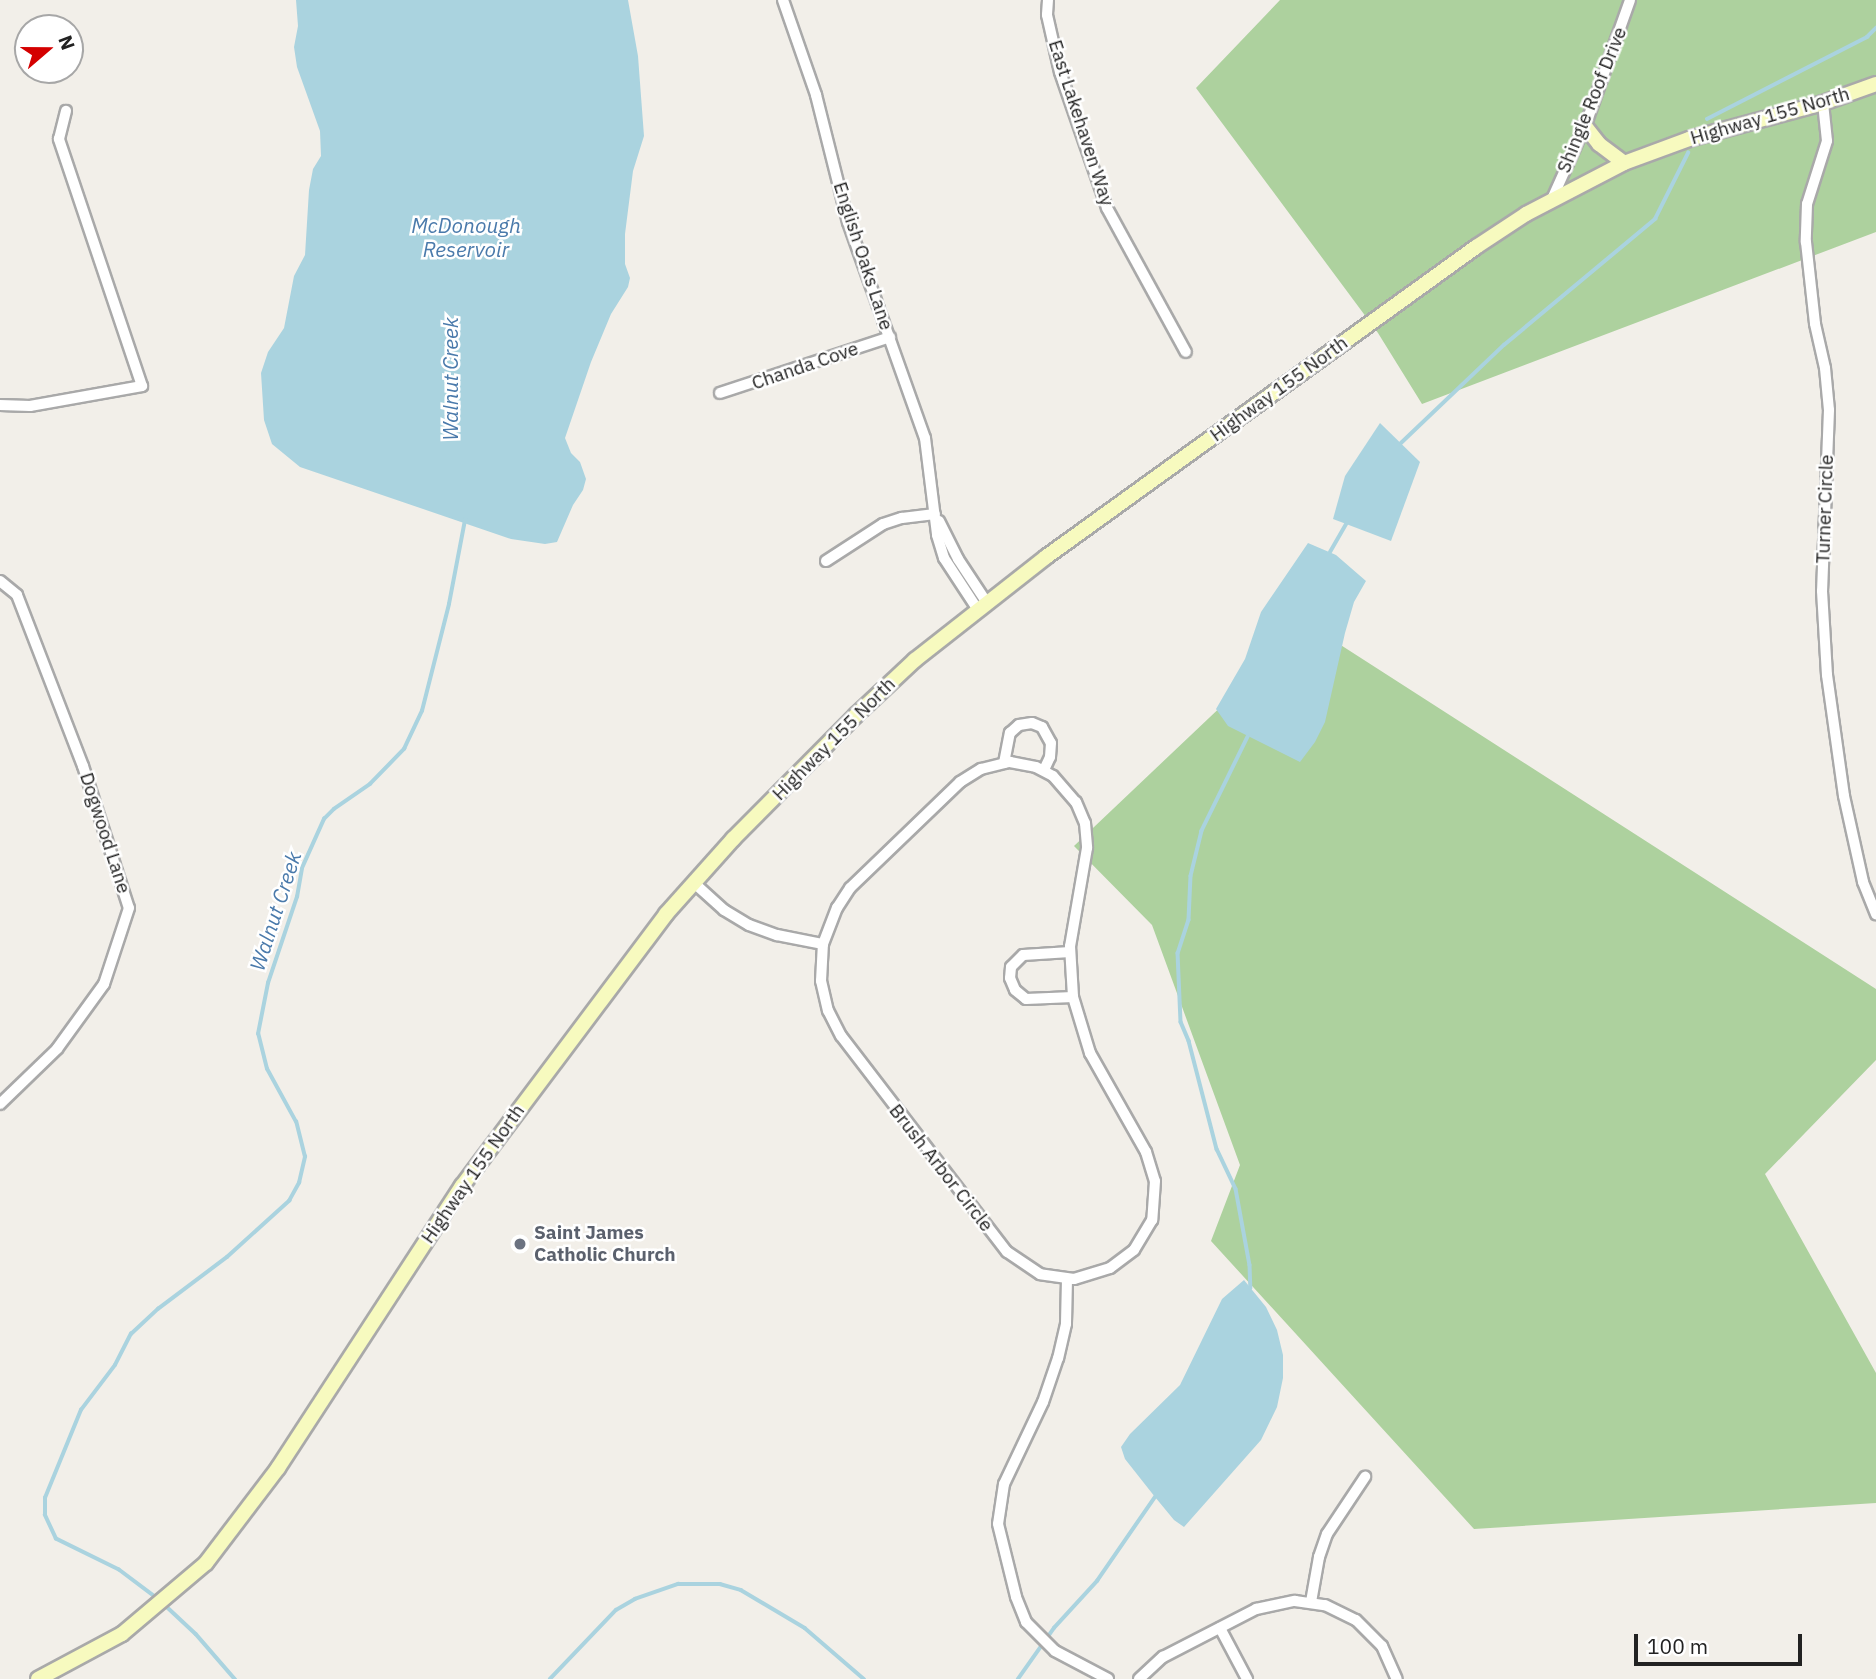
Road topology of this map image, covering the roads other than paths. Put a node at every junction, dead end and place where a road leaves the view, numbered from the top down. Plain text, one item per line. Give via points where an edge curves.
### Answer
1 (783, 0) edge
2 (1048, 0) edge
3 (1630, 0) edge
4 (1876, 85) edge
5 (1824, 103) junction
6 (66, 111) dead end
7 (1585, 126) junction
8 (1624, 163) junction
9 (1552, 199) junction
10 (890, 337) junction
11 (1186, 352) dead end
12 (720, 393) dead end
13 (0, 405) edge
14 (935, 514) junction
15 (826, 561) dead end
16 (0, 581) edge
17 (983, 606) junction
18 (1004, 763) junction
19 (1044, 770) junction
20 (693, 883) junction
21 (1876, 914) edge
22 (823, 944) junction
23 (1070, 952) junction
24 (1073, 997) junction
25 (0, 1104) edge
26 (1067, 1279) junction
27 (1365, 1477) dead end
28 (1311, 1602) junction
29 (1220, 1628) junction
30 (38, 1679) edge
31 (1108, 1679) edge
32 (1139, 1679) edge
33 (1247, 1679) edge
34 (1397, 1679) edge

1 - 10 street, English Oaks Lane via 816,95 848,222
2 - 11 street, East Lakehaven Way via 1060,72 1107,208
3 - 7 street, Shingle Roof Drive
4 - 5 main road, Highway 155 North
5 - 8 main road, Highway 155 North via 1689,139
5 - 21 street, Turner Circle via 1827,141 1807,204 1806,242 1829,410 1822,591 1827,675 1844,796 1863,882
6 - 13 street via 60,139 142,386 30,406
7 - 8 main road
7 - 9 street, Shingle Roof Drive
8 - 9 main road, Highway 155 North
9 - 17 main road, Highway 155 North via 1476,247
10 - 12 street, Chanda Cove
10 - 14 street, English Oaks Lane via 925,438
14 - 15 street via 883,524
14 - 17 street, English Oaks Lane
16 - 25 street, Dogwood Lane via 18,595 83,766 129,908 104,984 57,1049
17 - 20 main road, Highway 155 North via 856,715
18 - 19 street, Brush Arbor Circle
18 - 19 street via 1010,733 1019,725 1032,723 1042,727 1051,743
18 - 22 street, Brush Arbor Circle via 981,769 960,782 859,878 836,908
19 - 23 street, Brush Arbor Circle via 1076,802 1087,830
20 - 22 street via 749,925
20 - 30 main road, Highway 155 North via 577,1029 462,1186 284,1459 206,1563 141,1620
22 - 26 street, Brush Arbor Circle via 820,968 825,1002 848,1047 1007,1252 1040,1274
23 - 24 street, Brush Arbor Circle
23 - 24 street via 1023,955 1014,962 1010,978 1026,999
24 - 26 street, Brush Arbor Circle via 1090,1053 1146,1152 1156,1192 1152,1220 1134,1250 1110,1268
26 - 31 street via 1066,1324 1058,1358 1044,1402 1004,1484 998,1524 1026,1622 1055,1651
27 - 28 street via 1326,1534
28 - 29 street via 1268,1605
28 - 34 street via 1342,1612 1368,1630 1386,1653
29 - 32 street via 1160,1659
29 - 33 street

